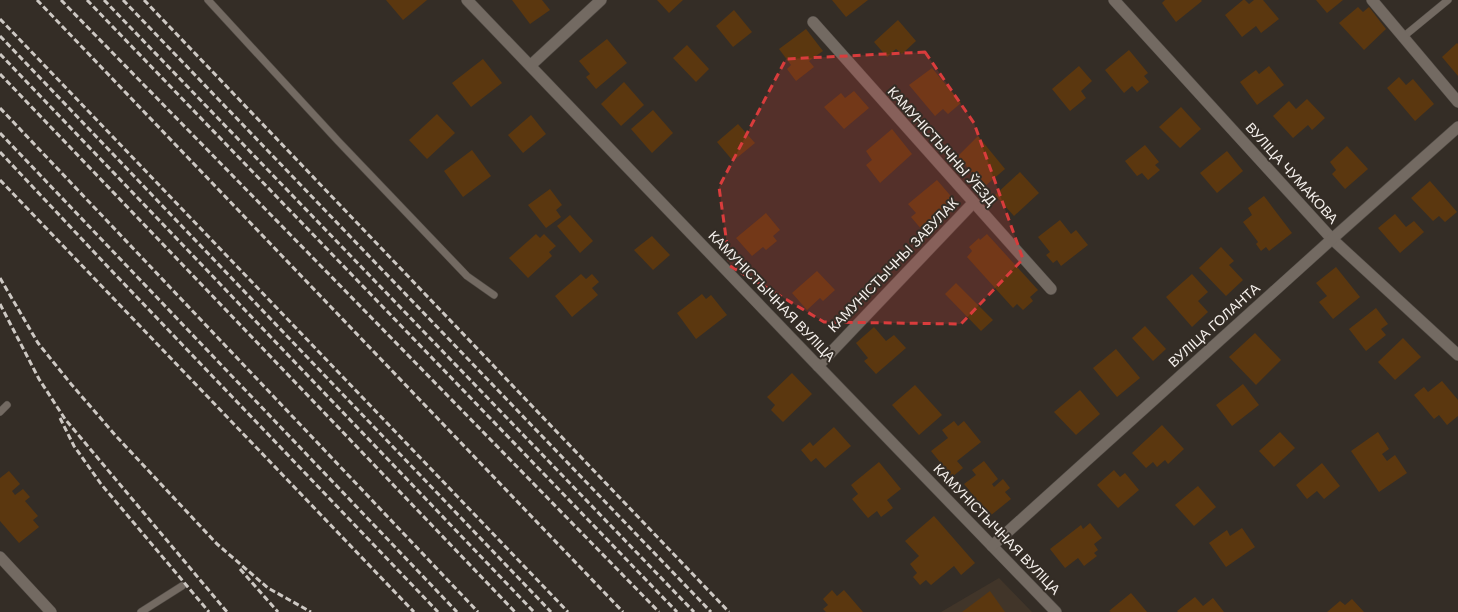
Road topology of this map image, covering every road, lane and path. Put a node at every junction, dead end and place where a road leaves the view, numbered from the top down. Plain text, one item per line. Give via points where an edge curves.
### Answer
1 (208, 0) edge
2 (467, 0) edge
3 (601, 0) edge
4 (1114, 0) edge
5 (1372, 0) edge
6 (1448, 0) edge
7 (813, 22) dead end
8 (1403, 37) junction
9 (531, 66) junction
10 (1458, 102) edge
11 (1458, 127) edge
12 (973, 203) junction
13 (1332, 238) junction
14 (1050, 289) dead end
15 (494, 295) dead end
16 (1458, 355) edge
17 (818, 366) junction
18 (7, 405) dead end
19 (0, 412) edge
20 (992, 546) junction
21 (0, 557) edge
22 (182, 586) dead end
23 (51, 612) edge
24 (141, 612) edge
25 (1056, 612) edge

1 - 15 lane via 338,141 468,276
2 - 9 street, КАМУНІСТЫЧНАЯ ВУЛІЦА
3 - 9 street
4 - 13 street, ВУЛІЦА ЧУМАКОВА
5 - 8 street
6 - 8 lane
7 - 12 street, КАМУНІСТЫЧНЫ ЎЕЗД
8 - 10 street
9 - 17 street, КАМУНІСТЫЧНАЯ ВУЛІЦА
11 - 13 street, ВУЛІЦА ГОЛАНТА
12 - 14 street, КАМУНІСТЫЧНЫ ЎЕЗД
12 - 17 street, КАМУНІСТЫЧНЫ ЗАВУЛАК
13 - 16 street, ВУЛІЦА ЧУМАКОВА
13 - 20 street, ВУЛІЦА ГОЛАНТА
17 - 20 street, КАМУНІСТЫЧНАЯ ВУЛІЦА
18 - 19 lane
20 - 25 street, КАМУНІСТЫЧНАЯ ВУЛІЦА
21 - 23 street
22 - 24 lane

